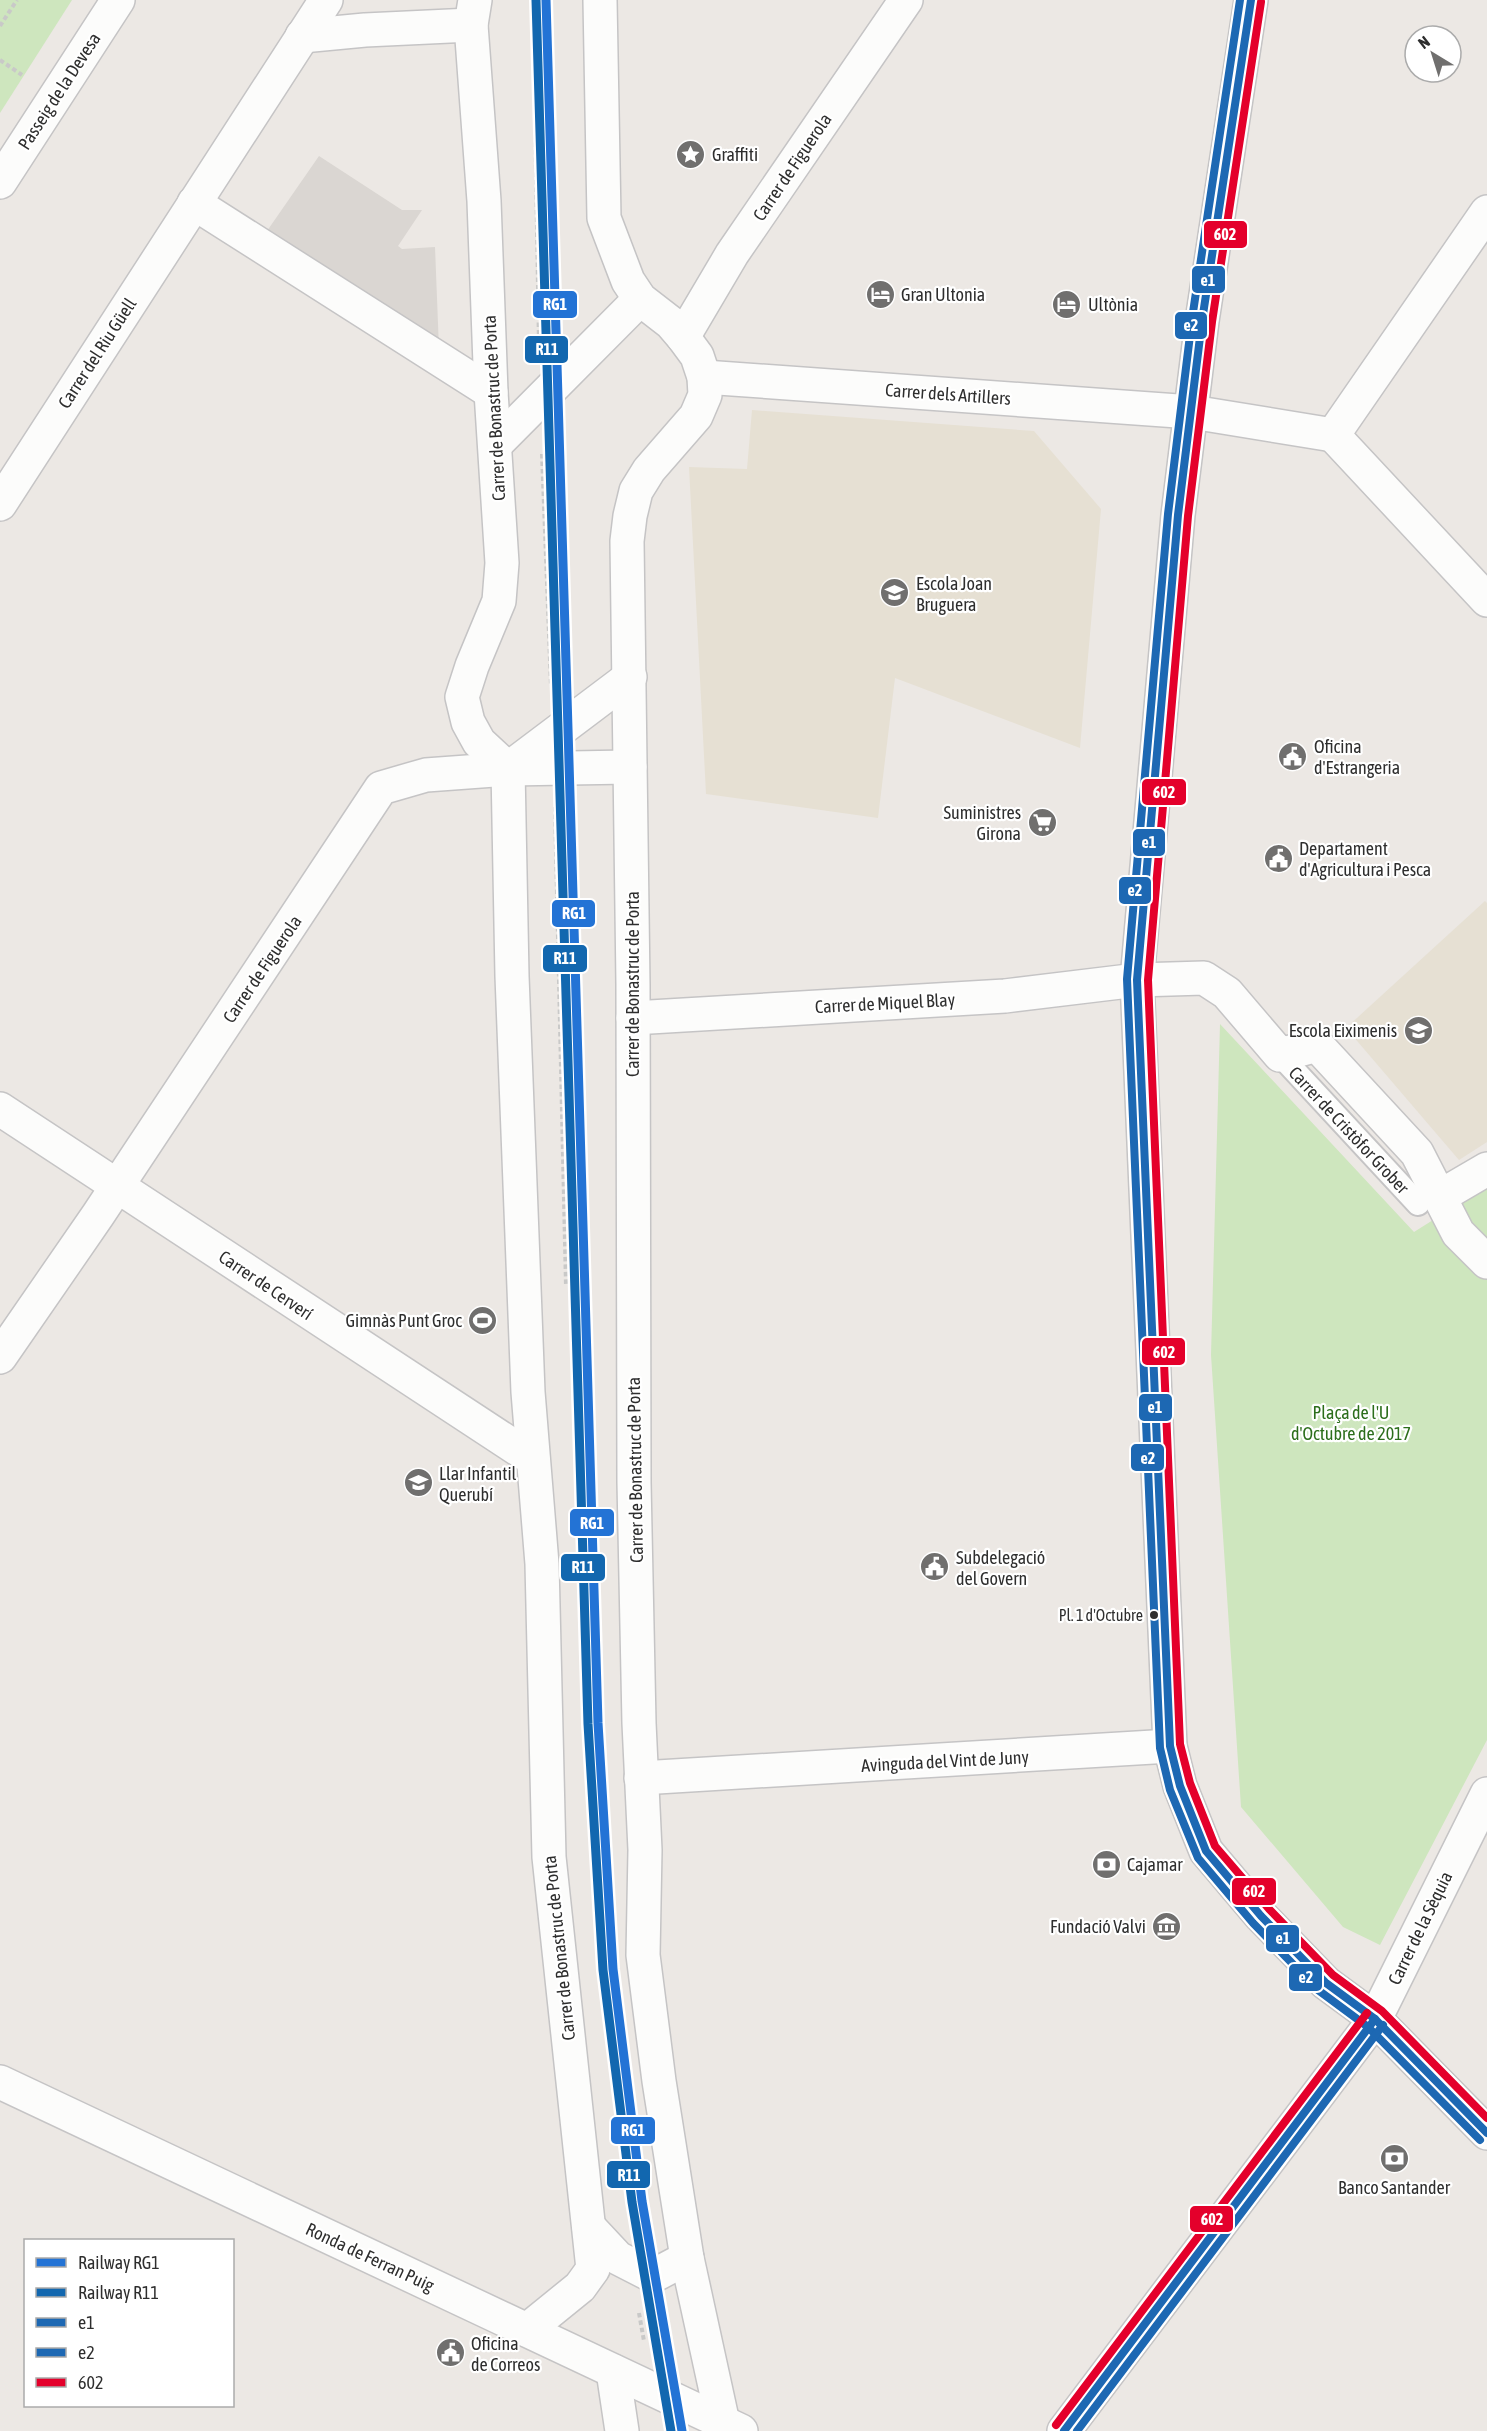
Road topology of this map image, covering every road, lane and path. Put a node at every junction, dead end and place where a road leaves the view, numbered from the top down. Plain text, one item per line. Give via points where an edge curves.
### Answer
1 (17, 0) edge
2 (118, 0) edge
3 (326, 0) edge
4 (533, 0) edge
5 (600, 0) edge
6 (906, 0) edge
7 (1251, 0) edge
8 (473, 12) edge
9 (0, 26) edge
10 (302, 36) junction
11 (0, 60) edge
12 (24, 76) dead end
13 (0, 182) edge
14 (194, 203) junction
15 (1487, 212) edge
16 (640, 299) junction
17 (682, 337) junction
18 (704, 376) junction
19 (491, 392) junction
20 (540, 399) junction
21 (1192, 412) junction
22 (1333, 435) junction
23 (496, 444) junction
24 (0, 504) edge
25 (1487, 600) edge
26 (630, 677) junction
27 (553, 735) junction
28 (630, 767) junction
29 (508, 769) junction
30 (554, 795) dead end
31 (1137, 980) junction
32 (633, 1018) junction
33 (0, 1109) edge
34 (1487, 1169) edge
35 (117, 1185) junction
36 (1429, 1200) junction
37 (1487, 1262) edge
38 (566, 1287) dead end
39 (0, 1357) edge
40 (533, 1459) junction
41 (1170, 1746) junction
42 (641, 1778) junction
43 (1487, 1794) edge
44 (1375, 2019) junction
45 (0, 2082) edge
46 (1487, 2133) edge
47 (590, 2227) junction
48 (687, 2258) junction
49 (630, 2264) junction
50 (527, 2330) junction
51 (612, 2371) junction
52 (652, 2389) junction
53 (732, 2427) edge
54 (622, 2431) edge
55 (1064, 2431) edge

1 - 9 path
2 - 13 street, Passeig de la Devesa
3 - 10 street, Carrer del Riu Güell
4 - 20 path
5 - 16 street via 604,218 628,280
6 - 17 street, Carrer de Figuerola via 732,254
7 - 21 street via 1202,321
8 - 10 street, Carrer de Bonastruc de Porta via 411,29
8 - 19 street, Carrer de Bonastruc de Porta
10 - 14 street, Carrer del Riu Güell
11 - 12 path
14 - 19 street
14 - 24 street, Carrer del Riu Güell
15 - 22 street
16 - 17 street
16 - 20 street
17 - 18 street via 697,356
18 - 21 street, Carrer dels Artillers
18 - 26 street, Carrer de Bonastruc de Porta via 705,395 696,416 636,491 627,541
19 - 23 street, Carrer de Bonastruc de Porta
20 - 23 street
20 - 27 path
21 - 22 street, Carrer dels Artillers
21 - 31 street via 1178,515
22 - 25 street
23 - 29 street, Carrer de Bonastruc de Porta via 502,563 499,601 462,697 468,722 479,742
26 - 27 street
26 - 28 street, Carrer de Bonastruc de Porta
27 - 29 street
28 - 29 street, Carrer de Figuerola
28 - 32 street, Carrer de Bonastruc de Porta
29 - 35 street, Carrer de Figuerola via 426,775 381,788
29 - 40 street, Carrer de Bonastruc de Porta via 512,976
30 - 38 path
31 - 32 street, Carrer de Miquel Blay via 1005,996
31 - 36 street, Carrer de Cristòfor Grober via 1204,978 1227,993 1280,1055 1317,1045 1417,1153
31 - 41 street
32 - 42 street, Carrer de Bonastruc de Porta via 634,1482
33 - 35 street, Carrer de Cerverí
34 - 36 street
35 - 39 street, Carrer de Figuerola
35 - 40 street, Carrer de Cerverí
36 - 37 street, Carrer de Cristòfor Grober
40 - 47 street, Carrer de Bonastruc de Porta via 542,1563 549,1857
41 - 42 street, Avinguda del Vint de Juny
41 - 44 street via 1180,1786 1206,1851 1260,1916 1326,1983
42 - 48 street, Carrer de Bonastruc de Porta via 645,1850 643,1955
43 - 44 street, Carrer de la Sèquia
44 - 46 street
44 - 55 street, Carrer de la Sèquia
45 - 50 street, Ronda de Ferran Puig
47 - 49 street via 618,2258
47 - 50 street, Carrer de Bonastruc de Porta via 593,2269 580,2287
48 - 49 street via 653,2276
48 - 53 street, Carrer de Bonastruc de Porta
49 - 52 path
50 - 51 street, Ronda de Ferran Puig
51 - 52 street, Ronda de Ferran Puig
51 - 54 street
52 - 53 street, Ronda de Ferran Puig

